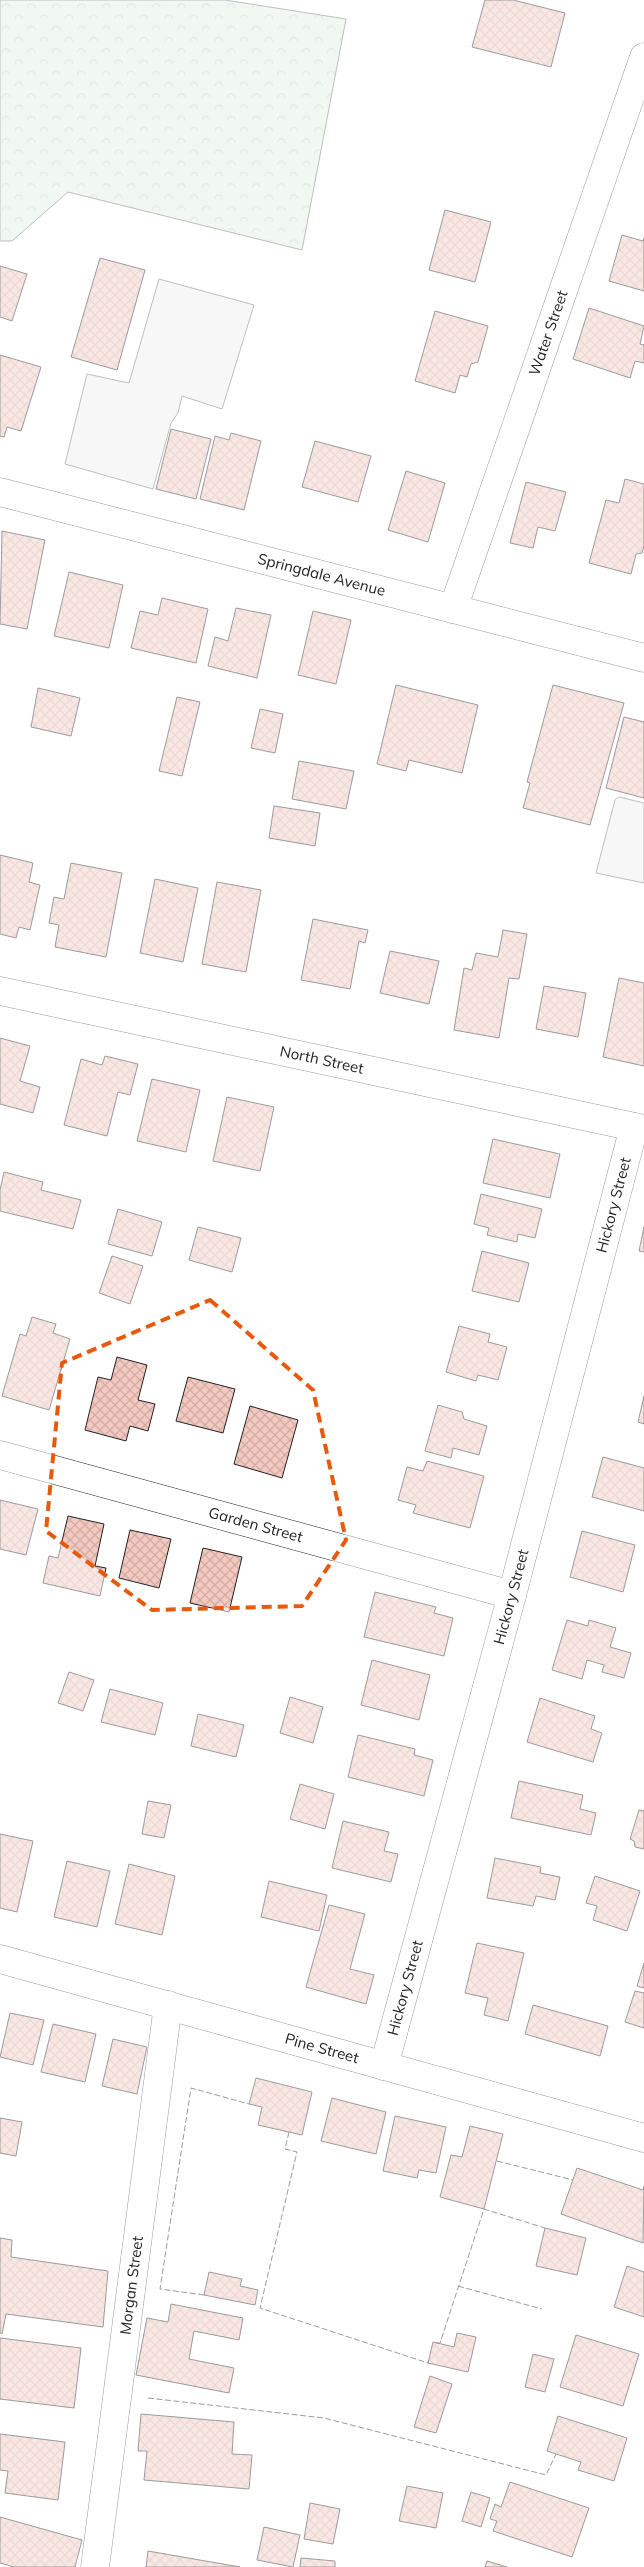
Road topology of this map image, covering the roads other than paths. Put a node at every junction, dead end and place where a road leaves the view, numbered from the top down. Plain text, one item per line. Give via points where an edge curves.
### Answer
1 (644, 57) edge
2 (0, 492) edge
3 (453, 609) junction
4 (644, 658) edge
5 (0, 991) edge
6 (639, 1128) edge
7 (0, 1455) edge
8 (512, 1595) junction
9 (0, 1959) edge
10 (168, 2005) junction
11 (384, 2066) junction
12 (644, 2138) edge
13 (95, 2567) edge

1 - 3 street, Water Street
2 - 3 street, Springdale Avenue
3 - 4 street, Springdale Avenue
5 - 6 street, North Street
6 - 8 street, Hickory Street
7 - 8 street, Garden Street
8 - 11 street, Hickory Street
9 - 10 street, Pine Street
10 - 11 street, Pine Street
10 - 13 street, Morgan Street
11 - 12 street, Pine Street

